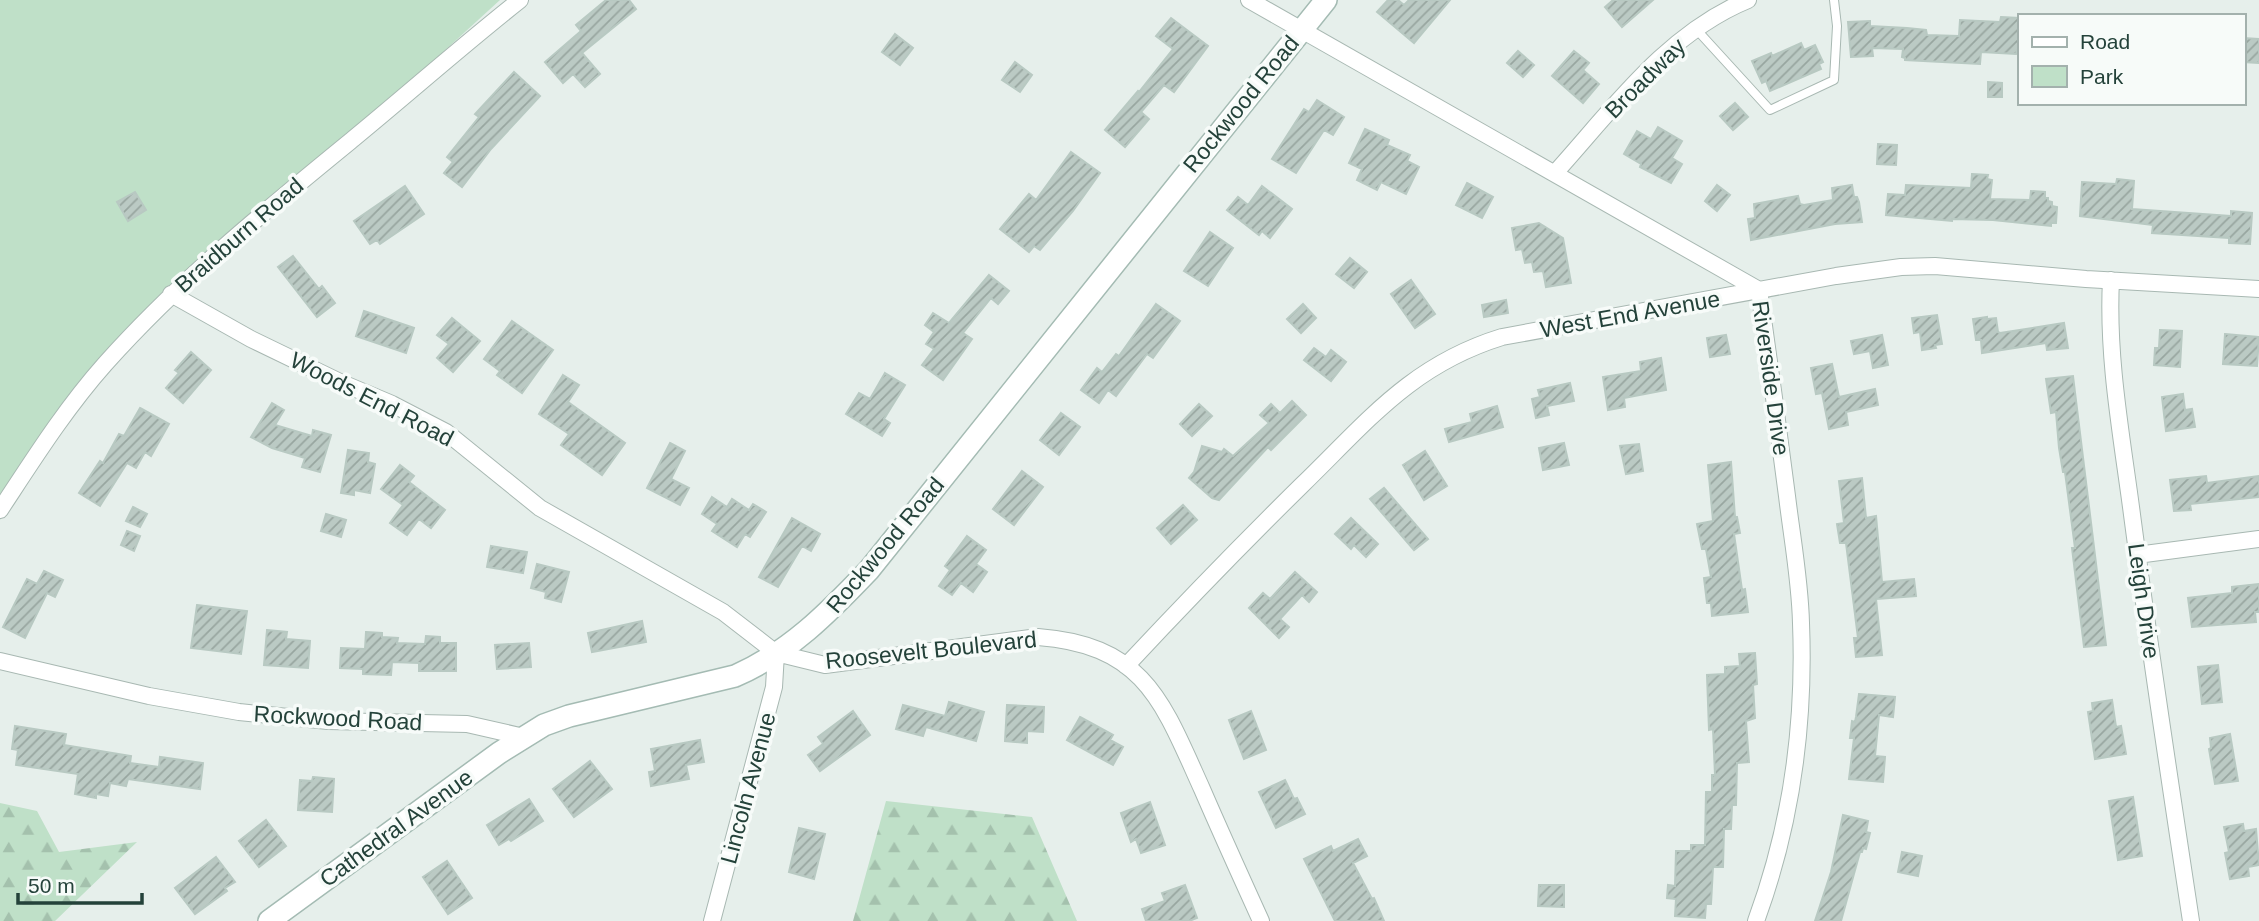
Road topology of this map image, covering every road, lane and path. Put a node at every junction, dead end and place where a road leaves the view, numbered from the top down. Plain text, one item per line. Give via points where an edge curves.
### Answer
1 (520, 0) edge
2 (1249, 0) edge
3 (1326, 0) edge
4 (1748, 0) edge
5 (1833, 0) edge
6 (1302, 28) junction
7 (1696, 29) junction
8 (1555, 173) junction
9 (2111, 281) junction
10 (2259, 289) edge
11 (1759, 290) junction
12 (171, 294) junction
13 (0, 510) edge
14 (2259, 539) edge
15 (2137, 555) junction
16 (776, 653) junction
17 (0, 661) edge
18 (1126, 666) junction
19 (524, 737) junction
20 (269, 921) edge
21 (712, 921) edge
22 (1261, 921) edge
23 (1756, 921) edge
24 (2191, 921) edge

1 - 12 street, Braidburn Road
2 - 6 street, Riverside Drive
3 - 6 street, Rockwood Road
4 - 7 street, Broadway
5 - 7 lane via 1837,26 1834,80 1770,110
6 - 8 street, Riverside Drive
6 - 16 street, Rockwood Road via 869,570 820,622
7 - 8 street, Broadway via 1659,58
8 - 11 street, Riverside Drive
9 - 10 street, West End Avenue
9 - 11 street, West End Avenue via 1935,266 1901,267
9 - 15 street, Leigh Drive via 2109,321
11 - 18 street, West End Avenue via 1502,338 1448,358 1400,389 1219,566
11 - 23 street, Riverside Drive via 1800,597 1802,671 1791,792
12 - 13 street, Braidburn Road via 78,397
12 - 16 street, Woods End Road via 251,339 446,432 540,508 723,611
14 - 15 street
15 - 24 street, Leigh Drive
16 - 18 street, Roosevelt Boulevard via 825,665 1038,638 1084,644
16 - 19 street, Rockwood Road via 735,676 569,716
16 - 21 street, Lincoln Avenue via 774,687
17 - 19 street, Rockwood Road via 239,712 328,721 467,724
18 - 22 street, Roosevelt Boulevard via 1167,713
19 - 20 street, Cathedral Avenue

